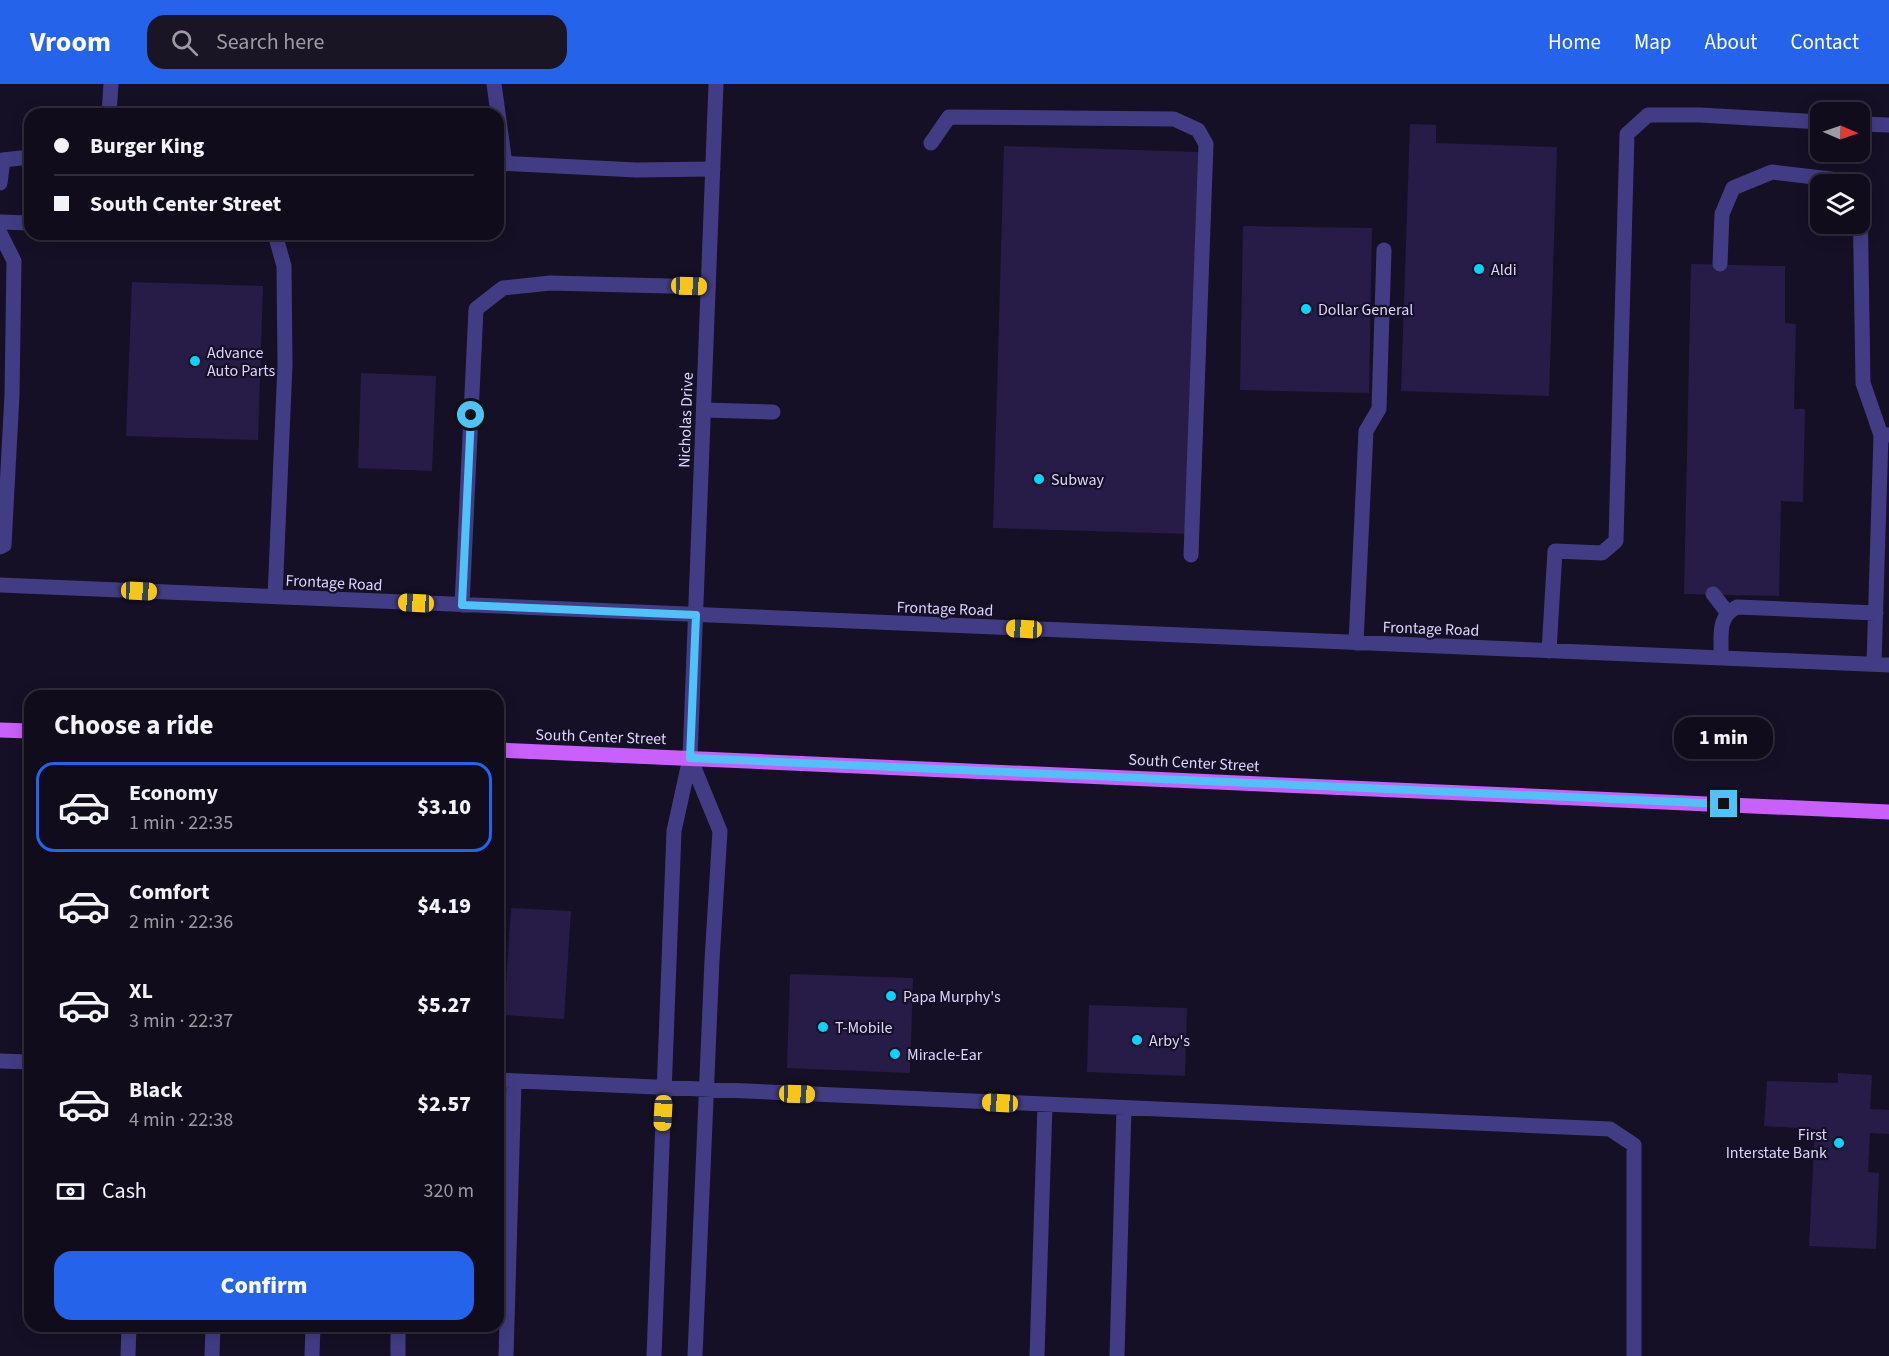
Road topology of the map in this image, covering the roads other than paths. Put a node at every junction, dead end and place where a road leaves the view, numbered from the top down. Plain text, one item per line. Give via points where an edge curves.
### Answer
1 (111, 84) edge
2 (494, 84) edge
3 (716, 84) edge
4 (109, 108) edge
5 (496, 108) edge
6 (1810, 121) edge
7 (1870, 124) edge
8 (1889, 125) edge
9 (931, 143) dead end
10 (24, 158) edge
11 (504, 163) edge
12 (713, 169) junction
13 (1810, 177) edge
14 (0, 183) edge
15 (0, 222) edge
16 (24, 223) edge
17 (0, 232) edge
18 (1861, 234) edge
19 (277, 240) edge
20 (1384, 250) dead end
21 (1720, 264) dead end
22 (708, 287) junction
23 (704, 410) junction
24 (773, 412) dead end
25 (1885, 435) edge
26 (0, 547) edge
27 (1191, 555) dead end
28 (0, 585) edge
29 (1713, 594) dead end
30 (275, 597) junction
31 (462, 605) junction
32 (1727, 612) junction
33 (1876, 613) junction
34 (696, 615) junction
35 (1356, 643) junction
36 (1549, 651) junction
37 (1721, 658) junction
38 (1881, 665) edge
39 (0, 730) edge
40 (24, 731) edge
41 (504, 750) edge
42 (690, 758) junction
43 (1889, 812) edge
44 (0, 1061) edge
45 (24, 1062) edge
46 (504, 1080) edge
47 (514, 1081) junction
48 (664, 1089) junction
49 (706, 1090) junction
50 (1045, 1105) junction
51 (1124, 1108) junction
52 (129, 1332) edge
53 (213, 1332) edge
54 (313, 1332) edge
55 (398, 1332) edge
56 (128, 1356) edge
57 (212, 1356) edge
58 (312, 1356) edge
59 (398, 1356) edge
60 (506, 1356) edge
61 (654, 1356) edge
62 (694, 1356) edge
63 (1037, 1356) edge
64 (1117, 1356) edge
65 (1634, 1356) edge

1 - 4 street
2 - 5 street
3 - 12 street, Nicholas Drive
6 - 36 street via 1648,115 1627,134 1616,541 1602,553 1555,551
7 - 8 street
9 - 27 street via 949,117 1174,119 1198,130 1206,144
10 - 14 street via 3,160
11 - 12 street via 636,170
12 - 22 street, Nicholas Drive
13 - 21 street via 1772,172 1733,188 1722,214
15 - 16 street
17 - 26 street via 14,261 12,395 4,545
18 - 25 street via 1863,382
19 - 30 street via 284,266 285,365
20 - 35 street via 1379,409 1366,431
22 - 23 street, Nicholas Drive
22 - 31 street via 550,284 503,288 476,309
23 - 24 street
23 - 34 street, Nicholas Drive
25 - 33 street
28 - 30 street, Frontage Road
29 - 32 street
30 - 31 street, Frontage Road
31 - 34 street, Frontage Road
32 - 33 street via 1737,607
32 - 37 street via 1722,620
33 - 38 street
34 - 35 street, Frontage Road
34 - 42 street, Nicholas Drive
35 - 36 street, Frontage Road
36 - 37 street, Frontage Road
37 - 38 street, Frontage Road
39 - 40 main road
41 - 42 main road, South Center Street
42 - 43 main road, South Center Street
42 - 48 street via 674,831
42 - 49 street via 720,831
44 - 45 street
46 - 47 street
47 - 48 street
47 - 60 street
48 - 49 street
48 - 61 street
49 - 50 street
49 - 62 street
50 - 51 street
50 - 63 street
51 - 64 street
51 - 65 street via 1610,1129 1634,1145
52 - 56 street
53 - 57 street
54 - 58 street
55 - 59 street

